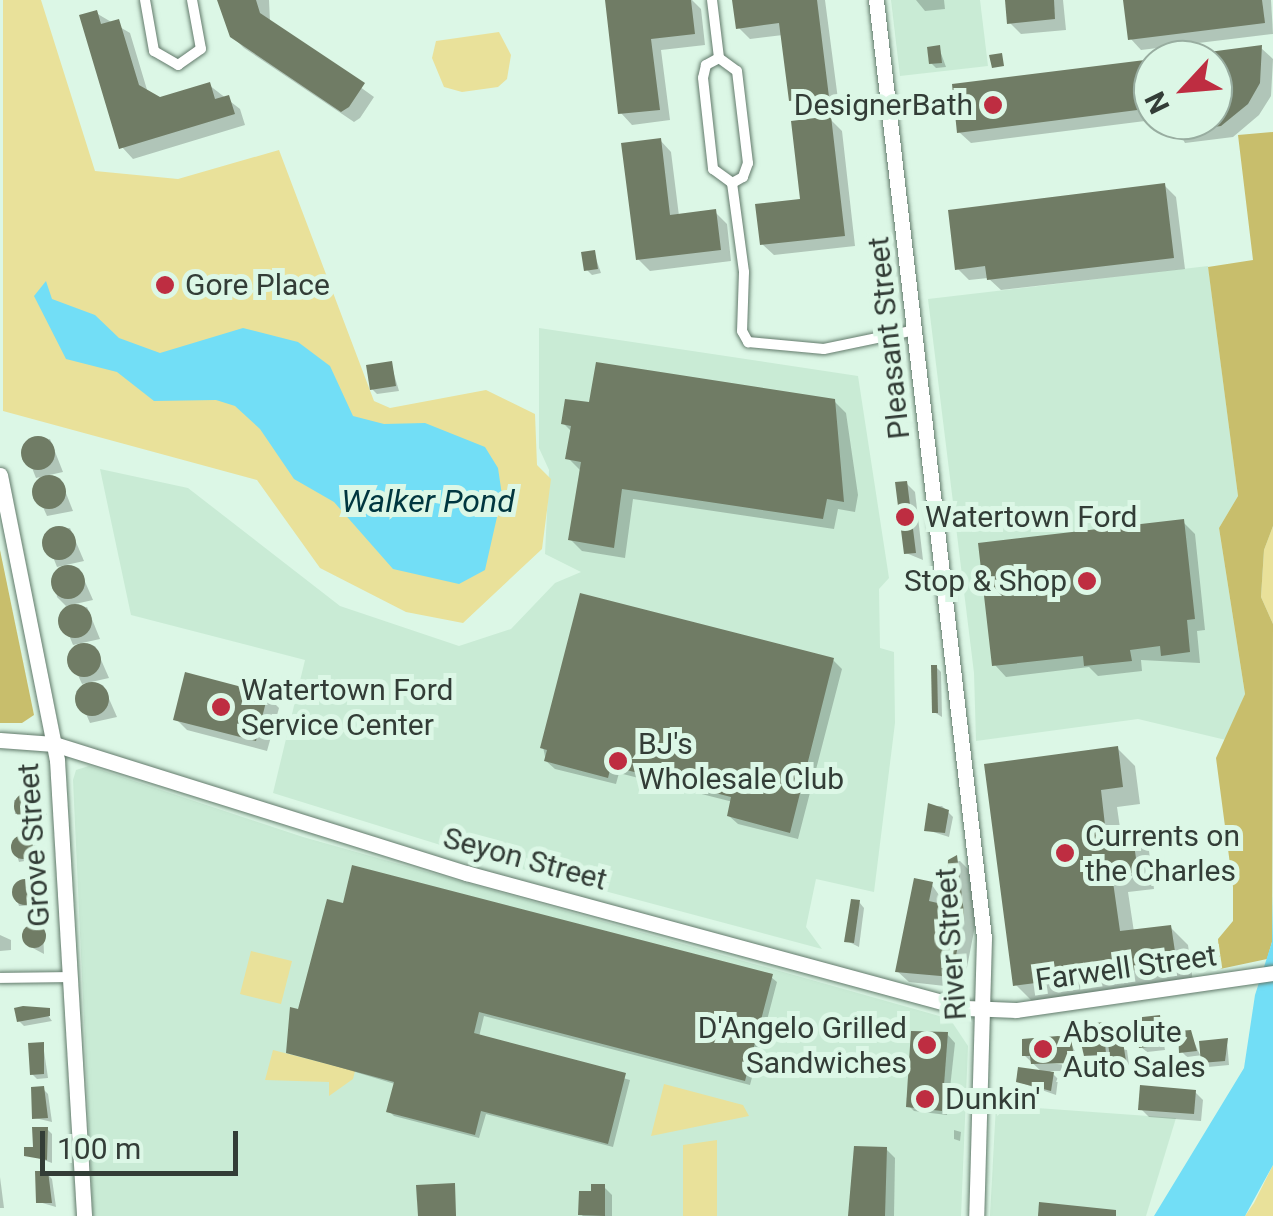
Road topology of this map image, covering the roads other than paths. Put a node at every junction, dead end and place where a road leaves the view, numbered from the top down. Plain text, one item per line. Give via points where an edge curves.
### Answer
1 (192, 0) edge
2 (712, 0) edge
3 (876, 0) edge
4 (142, 1) edge
5 (719, 58) junction
6 (732, 183) junction
7 (916, 330) junction
8 (0, 476) edge
9 (952, 670) joint
10 (0, 740) edge
11 (54, 744) junction
12 (1273, 973) edge
13 (70, 977) junction
14 (0, 978) edge
15 (986, 1010) junction
16 (84, 1216) edge
17 (976, 1216) edge

1 - 4 street via 202,48 178,65 154,52
2 - 5 street
3 - 7 street, Pleasant Street
5 - 6 street via 706,65 703,78 714,169
5 - 6 street via 737,71 748,163 744,177
6 - 7 street via 744,272 742,331 753,345 814,350
7 - 9 street, Pleasant Street
8 - 11 street, Grove Street
9 - 15 street, River Street via 984,938
10 - 11 street, Seyon Street
11 - 13 street, Grove Street
11 - 15 street, Seyon Street via 484,878
12 - 15 street, Farwell Street
13 - 14 street
13 - 16 street, Grove Street
15 - 17 street, River Street

